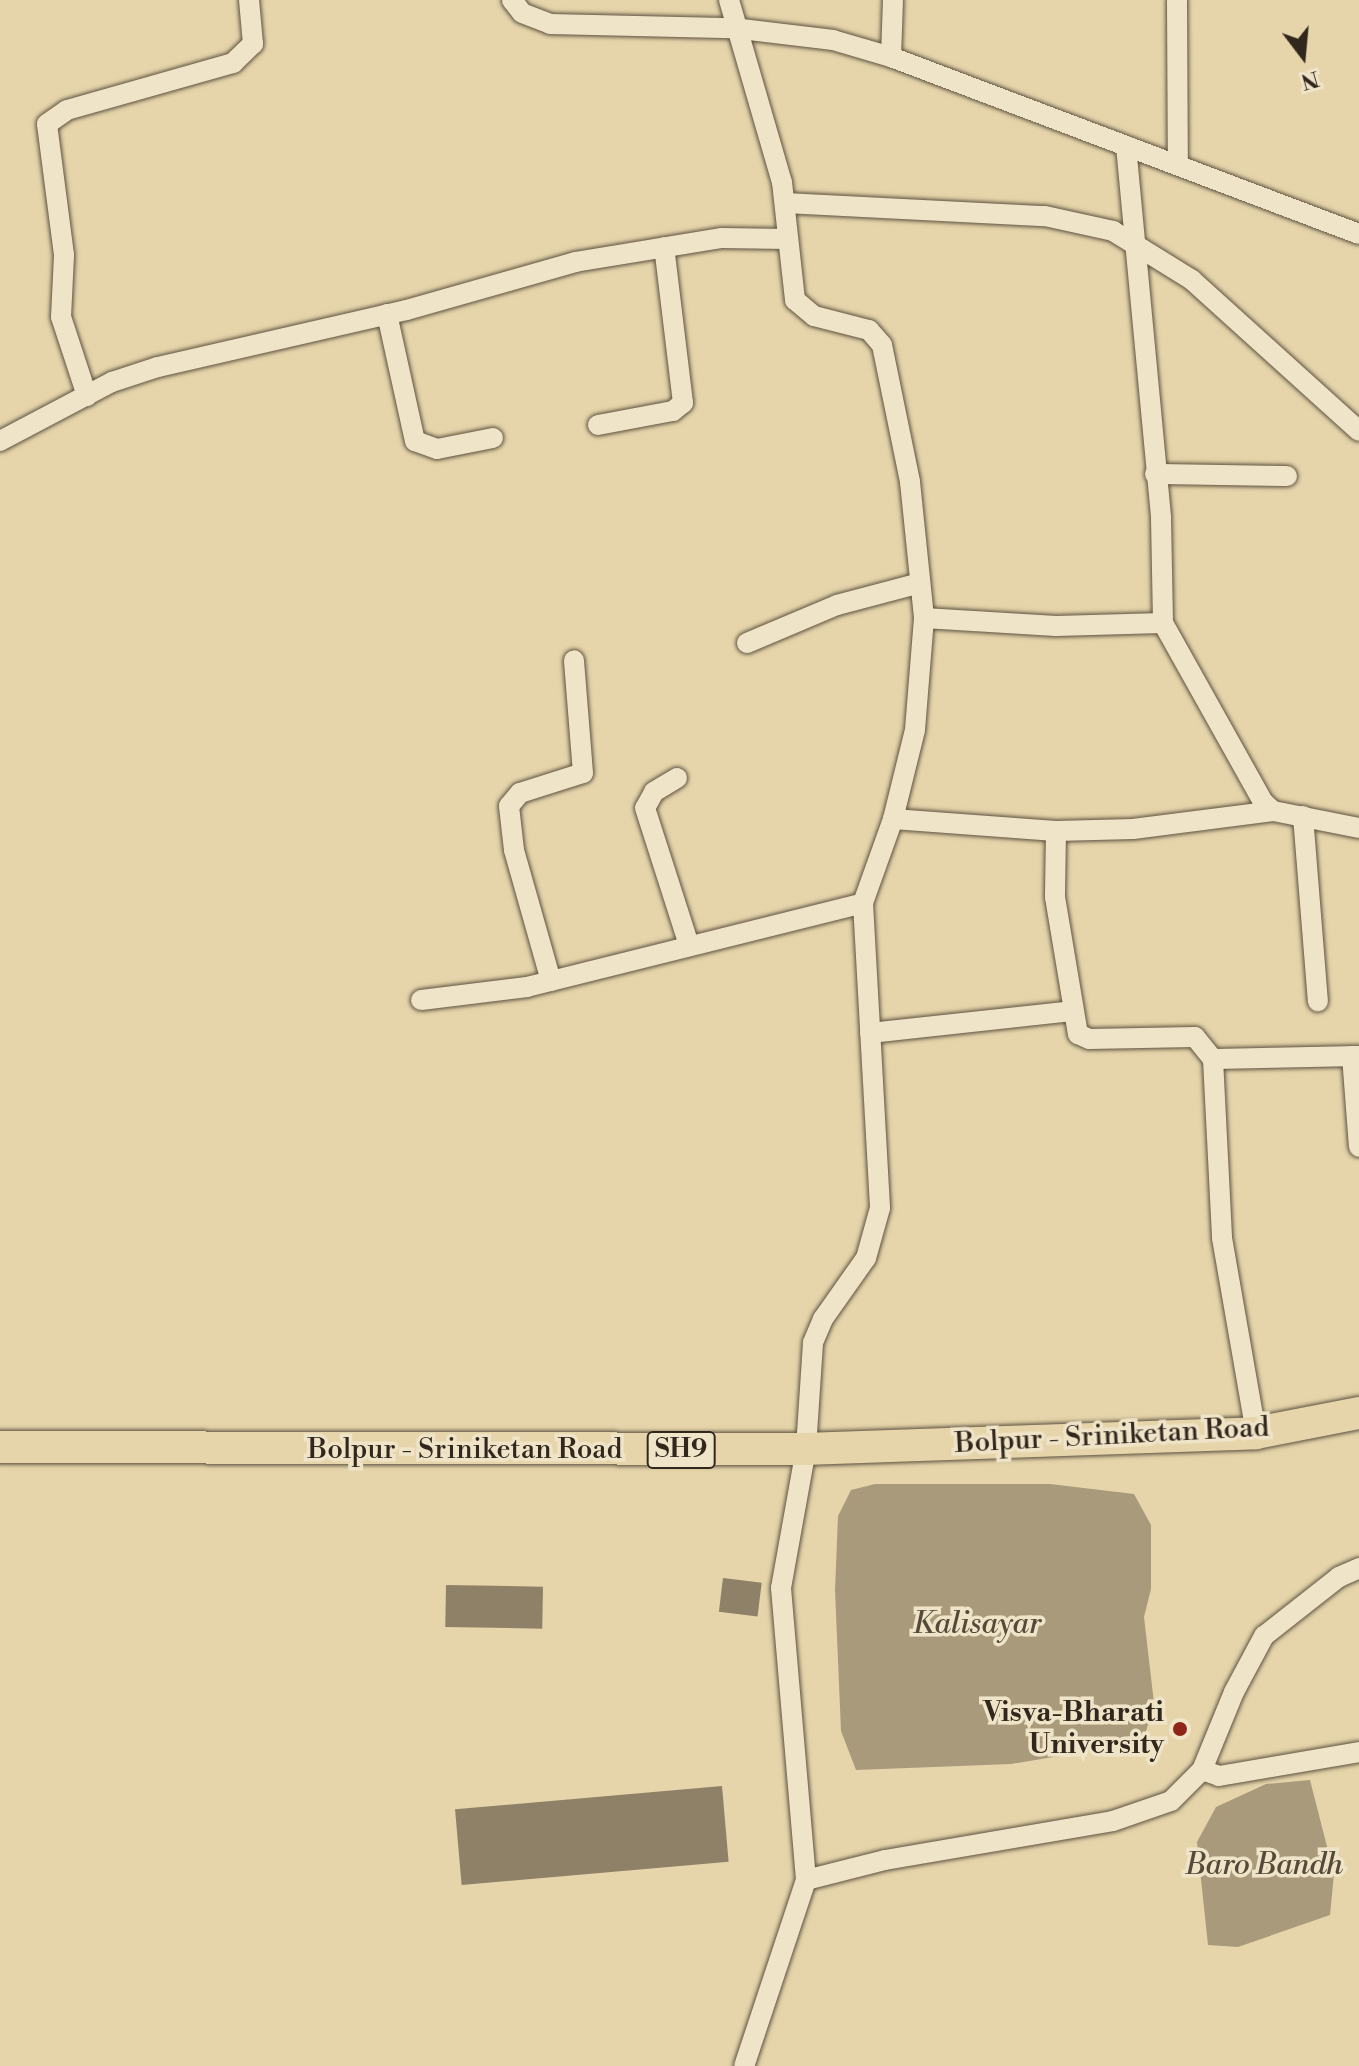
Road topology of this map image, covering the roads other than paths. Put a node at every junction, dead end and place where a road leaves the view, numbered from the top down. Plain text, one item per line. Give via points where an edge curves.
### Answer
1 (249, 0) edge
2 (512, 0) edge
3 (729, 0) edge
4 (893, 0) edge
5 (1177, 0) edge
6 (733, 28) junction
7 (891, 57) junction
8 (1126, 146) junction
9 (1178, 165) junction
10 (785, 203) junction
11 (1359, 234) edge
12 (787, 239) junction
13 (1131, 241) junction
14 (664, 247) junction
15 (387, 314) junction
16 (87, 396) junction
17 (598, 425) dead end
18 (1359, 431) edge
19 (493, 438) dead end
20 (0, 441) edge
21 (1155, 474) junction
22 (1287, 476) dead end
23 (920, 583) junction
24 (924, 618) junction
25 (1163, 623) junction
26 (747, 643) dead end
27 (574, 660) dead end
28 (677, 778) dead end
29 (1273, 811) junction
30 (1303, 816) junction
31 (893, 819) junction
32 (1359, 828) edge
33 (1056, 831) junction
34 (863, 903) junction
35 (689, 945) junction
36 (551, 981) junction
37 (421, 1000) dead end
38 (1318, 1001) dead end
39 (1072, 1011) junction
40 (870, 1033) junction
41 (1356, 1056) edge
42 (1213, 1059) junction
43 (1359, 1147) edge
44 (1359, 1413) edge
45 (1256, 1433) junction
46 (0, 1447) edge
47 (806, 1449) junction
48 (1359, 1568) edge
49 (1359, 1752) edge
50 (1202, 1770) junction
51 (806, 1880) junction
52 (744, 2066) edge

1 - 16 street via 253,44 233,63 67,110 47,124 64,255 61,317
2 - 6 street via 522,13 550,24
3 - 6 street
4 - 7 street
5 - 9 street
6 - 7 street via 810,35
6 - 10 street
7 - 8 street
8 - 9 street
8 - 13 street
9 - 11 street
10 - 12 street
10 - 13 street via 1068,219
12 - 14 street via 722,238
12 - 23 street via 799,307 869,330 882,345 905,455
13 - 18 street via 1210,295
13 - 21 street
14 - 15 street via 575,262
14 - 17 street via 683,403 673,411
15 - 16 street via 158,367
15 - 19 street via 415,441 437,449
16 - 20 street
21 - 22 street
21 - 25 street
23 - 24 street
23 - 26 street via 850,600
24 - 25 street via 1056,626
24 - 31 street via 915,730
25 - 29 street via 1246,778
27 - 36 street via 576,737 583,773 520,793 509,806 514,850
28 - 35 street via 654,792 645,808
29 - 30 street
29 - 33 street via 1133,829
30 - 32 street
30 - 38 street
31 - 33 street
31 - 34 street
33 - 39 street via 1055,897
34 - 35 street
34 - 40 street
35 - 36 street
36 - 37 street
39 - 40 street
39 - 42 street via 1084,1038 1195,1037
40 - 47 street via 880,1208 866,1258 823,1319 813,1343
41 - 42 street
41 - 43 street
42 - 45 street via 1222,1238
44 - 45 main road, Bolpur - Sriniketan Road / SH9
45 - 47 main road, Bolpur - Sriniketan Road / SH9
46 - 47 main road, Bolpur - Sriniketan Road / SH9
47 - 51 street via 781,1588
48 - 50 street via 1339,1577 1264,1636
49 - 50 street via 1219,1776
50 - 51 street via 1171,1801 1148,1813 1012,1842 885,1860
51 - 52 street

